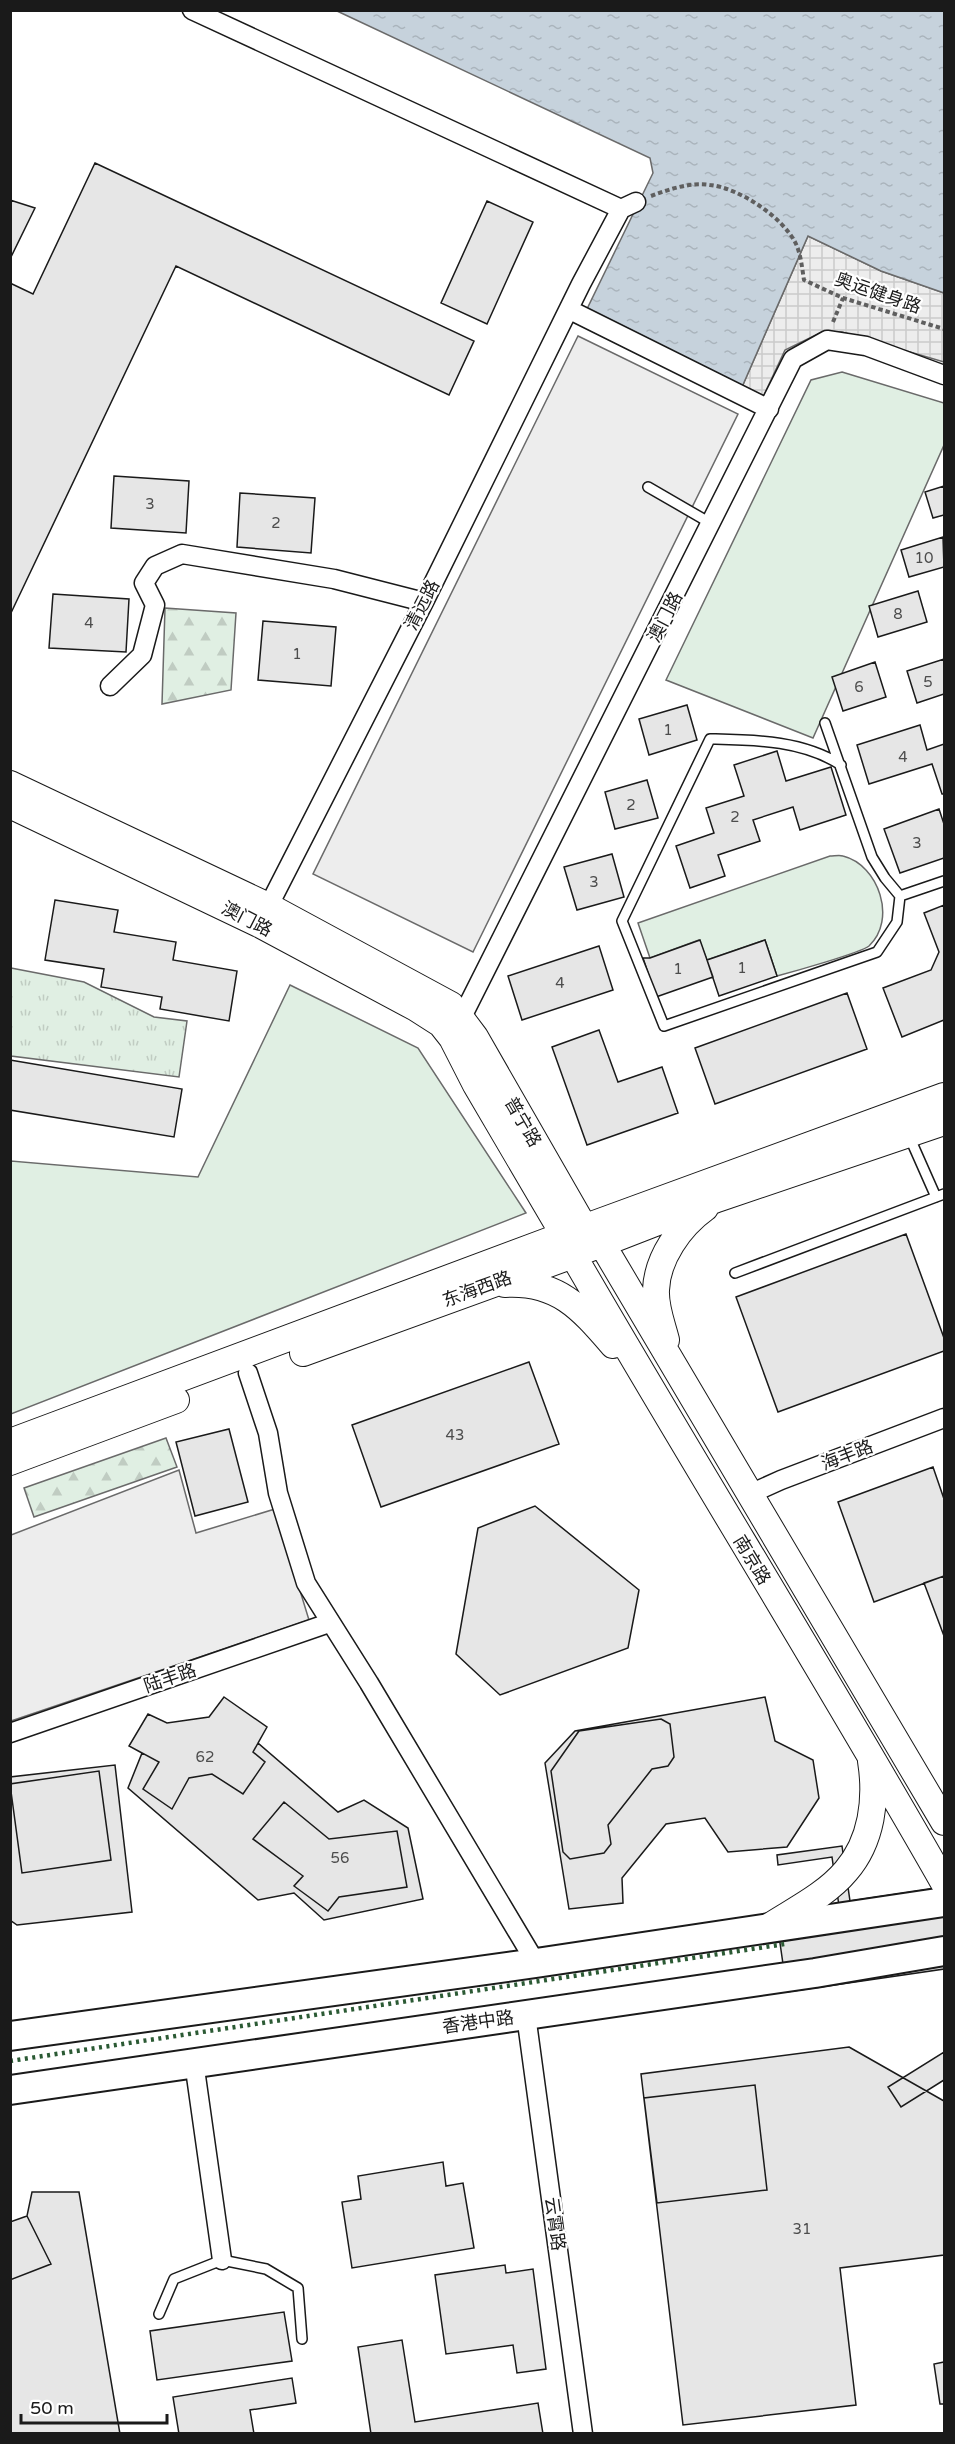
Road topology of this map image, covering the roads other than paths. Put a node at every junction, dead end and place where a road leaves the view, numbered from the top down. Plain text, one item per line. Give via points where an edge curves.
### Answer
1 (192, 10) edge
2 (570, 310) junction
3 (945, 375) edge
4 (769, 409) junction
5 (648, 487) dead end
6 (712, 524) junction
7 (424, 602) junction
8 (110, 686) dead end
9 (825, 723) dead end
10 (841, 765) junction
11 (10, 784) edge
12 (10, 805) edge
13 (945, 881) edge
14 (900, 896) junction
15 (264, 915) junction
16 (457, 1028) junction
17 (945, 1096) edge
18 (945, 1122) edge
19 (909, 1135) junction
20 (940, 1196) edge
21 (717, 1199) junction
22 (581, 1240) junction
23 (735, 1273) dead end
24 (486, 1286) junction
25 (673, 1363) junction
26 (248, 1373) junction
27 (645, 1379) junction
28 (945, 1418) edge
29 (10, 1443) edge
30 (10, 1462) edge
31 (750, 1494) junction
32 (329, 1623) junction
33 (10, 1733) edge
34 (869, 1752) junction
35 (945, 1822) edge
36 (945, 1883) edge
37 (945, 1902) edge
38 (767, 1928) junction
39 (945, 1951) edge
40 (536, 1963) junction
41 (526, 2015) junction
42 (10, 2036) edge
43 (194, 2062) junction
44 (10, 2090) edge
45 (222, 2260) junction
46 (159, 2314) dead end
47 (302, 2339) dead end
48 (583, 2433) edge

1 - 2 street, 清远路 via 629,205 580,284
2 - 4 street
2 - 7 street, 清远路
3 - 4 street, 澳门路 via 866,346 827,340 793,359
4 - 6 street, 澳门路
5 - 6 lane
6 - 16 street, 澳门路
7 - 8 street via 334,579 182,554 155,566 144,583 155,604 142,655
7 - 15 street, 清远路
9 - 10 lane
10 - 14 lane via 872,856
10 - 14 lane via 823,753 765,741 710,739 622,921 664,1026 877,952 897,922
11 - 15 main road, 澳门路
12 - 15 main road, 澳门路
13 - 14 lane
15 - 16 main road, 澳门路 via 441,1024
16 - 22 main road, 普宁路 via 476,1085
17 - 22 main road, 东海西路
18 - 19 main road, 东海西路
19 - 20 lane
19 - 21 main road, 东海西路
20 - 23 lane
21 - 22 main road, 东海西路
21 - 25 main road via 682,1230 658,1275 658,1312
22 - 24 main road, 东海西路
22 - 25 main road, 南京路
22 - 27 main road, 南京路
22 - 29 main road, 东海西路
24 - 26 main road, 东海西路
24 - 27 main road via 523,1283 561,1296 576,1305
25 - 31 main road, 南京路
26 - 30 main road, 东海西路
26 - 32 street via 268,1433 278,1493 295,1555
27 - 34 main road, 南京路
28 - 31 street, 海丰路
31 - 35 main road, 南京路
32 - 33 street, 陆丰路
32 - 40 street
34 - 36 main road, 南京路
34 - 38 main road via 874,1796 869,1827 856,1856 831,1886
37 - 38 main road
38 - 40 main road
39 - 41 main road, 香港中路
40 - 42 main road
41 - 43 main road, 香港中路
41 - 48 street, 云霄路
43 - 44 main road, 香港中路
43 - 45 street
45 - 46 lane via 174,2279
45 - 47 lane via 266,2269 298,2288

